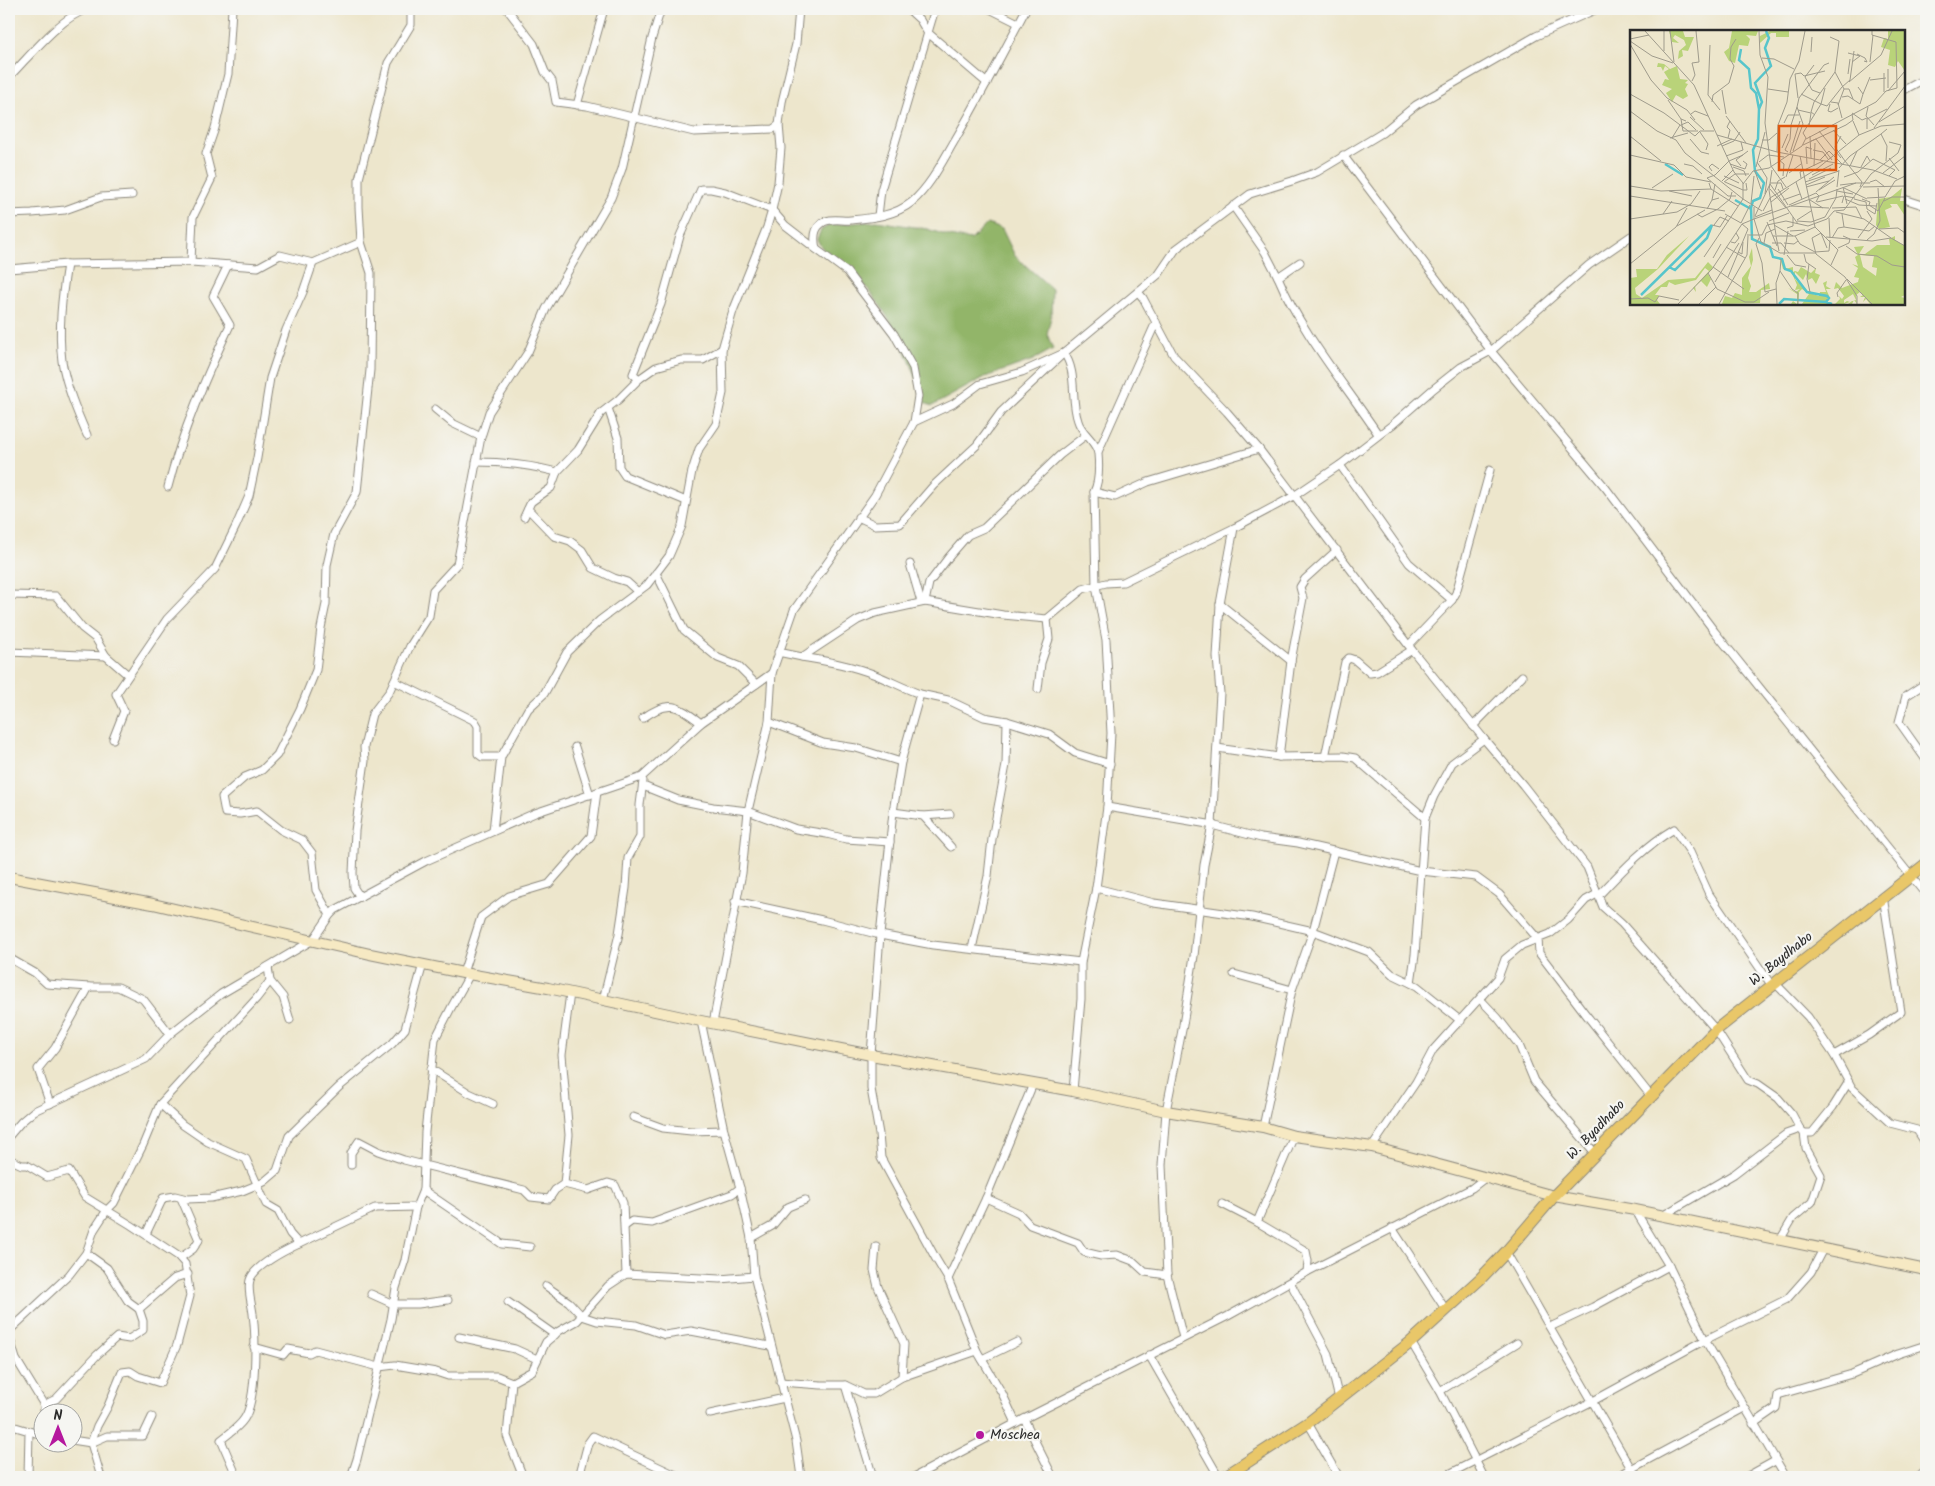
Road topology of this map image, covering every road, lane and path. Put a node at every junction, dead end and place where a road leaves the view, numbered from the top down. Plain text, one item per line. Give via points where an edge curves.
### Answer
1 (88, 9) edge
2 (232, 9) edge
3 (364, 9) edge
4 (373, 9) edge
5 (411, 9) edge
6 (507, 9) edge
7 (604, 9) edge
8 (661, 9) edge
9 (799, 9) edge
10 (908, 9) edge
11 (935, 9) edge
12 (990, 9) edge
13 (1026, 9) edge
14 (1597, 9) edge
15 (1018, 23) junction
16 (928, 32) junction
17 (9, 77) edge
18 (1926, 78) edge
19 (987, 83) junction
20 (1905, 89) edge
21 (577, 105) junction
22 (633, 118) junction
23 (779, 125) junction
24 (1343, 155) junction
25 (132, 195) dead end
26 (1905, 199) edge
27 (1233, 206) junction
28 (1926, 206) edge
29 (772, 210) junction
30 (9, 214) edge
31 (878, 216) junction
32 (1630, 237) edge
33 (361, 242) junction
34 (816, 249) junction
35 (191, 262) junction
36 (1300, 262) dead end
37 (313, 263) junction
38 (66, 264) junction
39 (228, 265) junction
40 (9, 269) edge
41 (1278, 277) junction
42 (1138, 292) junction
43 (1156, 322) junction
44 (722, 349) junction
45 (1490, 351) junction
46 (1064, 353) junction
47 (639, 379) junction
48 (608, 408) junction
49 (435, 409) dead end
50 (914, 422) junction
51 (1378, 434) junction
52 (87, 435) dead end
53 (1086, 435) junction
54 (481, 437) junction
55 (1259, 449) junction
56 (1098, 452) junction
57 (476, 462) junction
58 (1340, 465) junction
59 (1490, 470) dead end
60 (557, 472) junction
61 (168, 487) dead end
62 (1094, 492) junction
63 (1294, 496) junction
64 (686, 501) junction
65 (528, 509) junction
66 (524, 517) dead end
67 (858, 517) junction
68 (1234, 528) junction
69 (1337, 550) junction
70 (910, 564) dead end
71 (656, 573) junction
72 (1096, 586) junction
73 (638, 592) junction
74 (9, 595) edge
75 (1452, 600) junction
76 (923, 602) junction
77 (1220, 604) junction
78 (1047, 619) junction
79 (1410, 647) junction
80 (9, 652) edge
81 (778, 652) junction
82 (106, 656) junction
83 (802, 657) junction
84 (1291, 660) junction
85 (772, 673) junction
86 (128, 675) junction
87 (1522, 676) dead end
88 (394, 681) junction
89 (1926, 683) edge
90 (756, 684) junction
91 (1038, 689) dead end
92 (920, 694) junction
93 (643, 718) dead end
94 (1006, 721) junction
95 (769, 722) junction
96 (702, 723) junction
97 (1473, 726) junction
98 (113, 739) dead end
99 (1484, 739) junction
100 (575, 747) dead end
101 (1217, 748) junction
102 (501, 757) junction
103 (1279, 757) junction
104 (1325, 757) junction
105 (1926, 760) edge
106 (901, 762) junction
107 (1110, 764) junction
108 (642, 777) junction
109 (643, 786) junction
110 (593, 794) junction
111 (1107, 807) junction
112 (748, 811) junction
113 (893, 812) junction
114 (950, 814) dead end
115 (923, 816) junction
116 (1425, 818) junction
117 (1212, 825) junction
118 (493, 831) junction
119 (890, 842) junction
120 (951, 847) dead end
121 (1334, 851) junction
122 (1926, 864) edge
123 (1421, 871) junction
124 (1911, 875) junction
125 (9, 877) edge
126 (1096, 888) junction
127 (1597, 894) junction
128 (1926, 894) edge
129 (1884, 896) junction
130 (360, 897) junction
131 (736, 901) junction
132 (1200, 910) junction
133 (330, 915) junction
134 (1313, 931) junction
135 (880, 935) junction
136 (1538, 939) junction
137 (313, 940) junction
138 (972, 948) junction
139 (9, 958) edge
140 (1081, 962) junction
141 (423, 964) junction
142 (268, 967) junction
143 (467, 974) junction
144 (1234, 974) dead end
145 (270, 981) junction
146 (1411, 983) junction
147 (1774, 984) junction
148 (89, 988) junction
149 (1292, 990) junction
150 (570, 993) junction
151 (1480, 999) junction
152 (603, 1000) junction
153 (290, 1020) dead end
154 (701, 1021) junction
155 (1460, 1021) junction
156 (713, 1024) junction
157 (1716, 1030) junction
158 (170, 1034) junction
159 (871, 1055) junction
160 (1834, 1055) junction
161 (431, 1069) junction
162 (1848, 1083) junction
163 (1033, 1084) junction
164 (1660, 1085) joint
165 (1073, 1091) junction
166 (1650, 1095) junction
167 (50, 1104) junction
168 (160, 1104) junction
169 (493, 1104) dead end
170 (1166, 1111) junction
171 (633, 1117) dead end
172 (1263, 1127) junction
173 (724, 1130) junction
174 (1802, 1131) junction
175 (9, 1136) edge
176 (1294, 1136) junction
177 (1926, 1144) edge
178 (1372, 1147) junction
179 (1595, 1153) junction
180 (9, 1159) edge
181 (351, 1164) dead end
182 (424, 1164) junction
183 (1485, 1178) junction
184 (258, 1184) junction
185 (564, 1184) junction
186 (740, 1188) junction
187 (423, 1190) junction
188 (1554, 1196) junction
189 (181, 1198) junction
190 (986, 1198) junction
191 (805, 1200) dead end
192 (1222, 1204) dead end
193 (416, 1206) junction
194 (107, 1210) junction
195 (1635, 1210) junction
196 (1662, 1216) junction
197 (1257, 1222) junction
198 (625, 1226) junction
199 (1392, 1228) junction
200 (146, 1234) junction
201 (750, 1238) junction
202 (1780, 1240) junction
203 (298, 1244) junction
204 (530, 1247) dead end
205 (876, 1247) dead end
206 (1823, 1248) junction
207 (1506, 1252) junction
208 (86, 1253) junction
209 (180, 1258) junction
210 (1668, 1266) junction
211 (1926, 1270) edge
212 (1306, 1272) junction
213 (188, 1274) junction
214 (626, 1274) junction
215 (1167, 1275) junction
216 (754, 1276) junction
217 (948, 1279) junction
218 (1290, 1282) junction
219 (546, 1286) dead end
220 (371, 1294) dead end
221 (448, 1300) dead end
222 (508, 1302) dead end
223 (393, 1304) junction
224 (139, 1309) junction
225 (1446, 1310) junction
226 (582, 1316) junction
227 (1550, 1326) junction
228 (9, 1331) edge
229 (555, 1335) junction
230 (9, 1336) edge
231 (459, 1337) dead end
232 (1183, 1338) junction
233 (1705, 1340) junction
234 (1017, 1342) dead end
235 (1411, 1342) junction
236 (1517, 1343) dead end
237 (1926, 1345) edge
238 (770, 1346) junction
239 (254, 1348) junction
240 (977, 1351) junction
241 (1149, 1355) junction
242 (537, 1359) junction
243 (982, 1359) junction
244 (379, 1367) junction
245 (902, 1377) junction
246 (512, 1382) junction
247 (780, 1382) junction
248 (845, 1385) junction
249 (1440, 1391) junction
250 (785, 1398) junction
251 (1339, 1399) junction
252 (1593, 1401) junction
253 (44, 1404) joint
254 (1744, 1408) junction
255 (710, 1414) dead end
256 (152, 1416) dead end
257 (1024, 1419) junction
258 (1016, 1423) junction
259 (1308, 1423) junction
260 (9, 1424) edge
261 (1753, 1424) junction
262 (30, 1432) joint
263 (82, 1442) edge
264 (91, 1443) junction
265 (1475, 1460) junction
266 (1775, 1461) junction
267 (1630, 1469) junction
268 (1926, 1470) edge
269 (28, 1477) edge
270 (101, 1477) edge
271 (237, 1477) edge
272 (351, 1477) edge
273 (523, 1477) edge
274 (579, 1477) edge
275 (680, 1477) edge
276 (801, 1477) edge
277 (873, 1477) edge
278 (914, 1477) edge
279 (1054, 1477) edge
280 (1219, 1477) edge
281 (1224, 1477) edge
282 (1339, 1477) edge
283 (1443, 1477) edge
284 (1484, 1477) edge
285 (1616, 1477) edge
286 (1636, 1477) edge
287 (1746, 1477) edge
288 (1786, 1477) edge
289 (1918, 1477) edge

1 - 17 street via 65,20
2 - 35 street via 228,74 206,154 212,178 193,217
3 - 4 street
5 - 33 street via 412,25 388,63 359,179
6 - 21 street via 534,44 552,82 556,102
7 - 21 street
8 - 22 street
9 - 23 street via 796,44
10 - 16 street
11 - 16 street
12 - 15 street
13 - 15 street
14 - 24 street via 1536,36 1425,100 1382,133
15 - 19 street
16 - 19 street
16 - 31 street via 881,190
18 - 20 street
19 - 31 street via 928,185 910,203
21 - 22 street
22 - 23 street via 694,132 773,129
22 - 54 street via 622,169 611,198 546,309 528,352 489,412
23 - 29 street via 781,148
24 - 27 street via 1317,172 1250,194
24 - 45 street
25 - 30 street via 100,197 65,210
26 - 28 street
27 - 41 street
27 - 42 street via 1176,250 1159,274
29 - 34 street via 785,225
29 - 44 street via 733,311
29 - 47 street via 725,192 701,189 680,236 661,304 633,374
31 - 34 street via 822,223 814,238
32 - 45 street via 1589,265
33 - 37 street
33 - 133 street via 371,273 370,370 365,425 356,492 334,534 327,565 326,604 316,670 277,755 262,770 245,778 222,797 225,813 257,811 281,830 302,840 312,853 316,890
34 - 50 street via 847,272 894,334 913,368 918,396
35 - 38 street
35 - 39 street
36 - 41 street
37 - 39 street via 280,255 258,267
37 - 86 street via 270,378 258,458 236,526 215,569 166,618
38 - 40 street
38 - 52 street via 62,295 62,363
39 - 61 street via 213,296 230,324 202,388
41 - 51 street via 1300,319
42 - 43 street
42 - 46 street
43 - 55 street via 1174,356
43 - 56 street
44 - 47 street via 703,360 682,360 656,367
44 - 64 street via 723,393 716,424 699,449
45 - 51 street via 1461,367
45 - 124 street via 1605,487 1715,632
46 - 50 street via 1022,372 980,384 953,404
46 - 53 street via 1069,361 1078,423
46 - 67 street via 1001,412 977,445 933,486 900,524 875,525
47 - 48 street
48 - 60 street via 601,413 570,461
48 - 64 street via 618,438 620,467 625,476
49 - 54 street via 452,423
50 - 67 street via 875,495
51 - 58 street
53 - 56 street
53 - 76 street via 1060,455 984,528 968,535 929,583
54 - 57 street
55 - 62 street via 1148,482 1115,497
55 - 63 street
56 - 62 street
57 - 60 street via 504,462
57 - 88 street via 457,564 433,590 429,616 410,646
58 - 63 street
58 - 75 street via 1409,563
59 - 75 street
60 - 65 street via 551,488
62 - 72 street
63 - 68 street
63 - 69 street
64 - 71 street via 682,526 669,556
65 - 66 street
65 - 73 street via 554,536 570,541 582,550 593,568 628,582
67 - 81 street via 794,610
68 - 72 street via 1123,582
68 - 77 street
69 - 79 street
69 - 84 street via 1300,587 1303,598
70 - 76 street
71 - 73 street
71 - 90 street via 684,630 718,658 738,666
72 - 78 street via 1083,589
72 - 107 street via 1106,640 1112,733
73 - 102 street via 600,620 567,652 544,694 528,709
74 - 82 street via 56,596 96,640
75 - 79 street
76 - 78 street
76 - 83 street via 858,620
77 - 84 street
77 - 101 street
78 - 91 street via 1049,639 1040,663
79 - 97 street
79 - 104 street via 1377,672 1370,673 1349,658 1345,662
80 - 82 street
81 - 83 street
81 - 85 street
82 - 86 street
83 - 92 street via 874,674
84 - 103 street
85 - 90 street
85 - 95 street
86 - 98 street via 116,694 124,711
87 - 97 street
88 - 102 street via 475,721 478,726 478,754
88 - 130 street via 372,714 364,747 353,873 354,888
89 - 105 street via 1906,696 1899,722
90 - 96 street
92 - 94 street via 948,700 984,717
92 - 106 street
93 - 96 street via 658,707 674,706
94 - 107 street via 1049,734 1075,753
94 - 138 street via 1006,765 988,876
95 - 106 street via 823,743 856,748
95 - 112 street
96 - 108 street
97 - 99 street
99 - 116 street via 1452,763
99 - 127 street via 1587,867
100 - 110 street
101 - 103 street
101 - 117 street
102 - 118 street
103 - 104 street
104 - 116 street via 1355,758
106 - 113 street
107 - 111 street
108 - 109 street
108 - 110 street
109 - 112 street via 678,800
109 - 152 street via 640,838 628,858 619,934
110 - 118 street
110 - 143 street via 591,836 548,884 509,896 481,917
111 - 117 street
111 - 126 street
112 - 119 street via 796,829 846,839
112 - 131 street
113 - 115 street
113 - 119 street
114 - 115 street
115 - 120 street
116 - 123 street
117 - 121 street via 1261,838
117 - 132 street
118 - 130 street via 426,861
119 - 135 street
121 - 123 street
121 - 134 street
122 - 124 main road, W. Baydhabo
123 - 136 street via 1476,877 1499,894
123 - 146 street
124 - 128 street
124 - 129 main road, W. Baydhabo
125 - 137 street via 152,904
126 - 132 street via 1154,903
126 - 140 street
127 - 136 street via 1586,900 1550,934
127 - 147 street via 1600,895 1659,838 1674,829 1690,852 1709,894
127 - 157 street via 1603,907
129 - 147 main road, W. Baydhabo
129 - 160 street via 1901,1012
130 - 133 street
131 - 135 street
131 - 156 street
132 - 134 street via 1252,917
132 - 170 street
133 - 137 street
134 - 146 street via 1368,952 1392,974
134 - 149 street
135 - 138 street
135 - 159 street
136 - 151 street via 1522,945 1505,959 1498,978
136 - 166 street via 1539,953
137 - 141 street
137 - 142 street
138 - 140 street
139 - 148 street via 36,973 47,984
140 - 165 street
141 - 143 street
141 - 184 street via 406,1029 289,1136 277,1171
142 - 145 street
142 - 158 street via 221,994
143 - 150 street
143 - 161 street via 435,1039
144 - 149 street
145 - 153 street via 283,997
145 - 168 street
146 - 155 street
147 - 157 main road, W. Baydhabo
147 - 160 street via 1808,1017
148 - 158 street via 118,987 143,999
148 - 167 street via 55,1048 38,1068
149 - 172 street
150 - 152 street
150 - 185 street via 562,1055 569,1134
151 - 155 street
151 - 179 street via 1519,1045 1534,1081
152 - 154 street
154 - 156 street
154 - 173 street
155 - 178 street via 1432,1050 1416,1082
156 - 159 street
157 - 164 main road, W. Baydhabo
157 - 174 street via 1748,1080 1778,1098
158 - 167 street via 146,1059
159 - 163 street
159 - 217 street via 871,1089 881,1158
160 - 162 street
161 - 169 street
161 - 182 street
162 - 174 street via 1812,1133
162 - 177 street via 1890,1123 1917,1130
163 - 165 street
163 - 190 street
164 - 166 main road, W. Byadhabo
165 - 170 street
166 - 179 main road, W. Byadhabo
167 - 175 street via 34,1111
168 - 184 street via 208,1142 246,1159
168 - 194 street via 123,1186
170 - 172 street
170 - 215 street via 1162,1165
171 - 173 street via 663,1128
172 - 176 street
173 - 186 street
174 - 196 street via 1786,1134 1734,1174
174 - 202 street via 1806,1148 1822,1175 1812,1202 1793,1218
176 - 178 street
176 - 197 street
178 - 183 street
179 - 188 main road, W. Byadhabo
180 - 194 street via 47,1176 69,1171 85,1197
181 - 182 street via 351,1153 359,1141 378,1151
182 - 185 street via 524,1190 531,1197 543,1199 548,1199
182 - 187 street
183 - 188 street
183 - 199 street via 1472,1188
184 - 189 street via 211,1198
184 - 203 street via 266,1204 278,1211
185 - 198 street via 588,1190 608,1183 615,1186 623,1203
186 - 198 street via 732,1194 652,1223 632,1221
186 - 201 street
187 - 193 street
187 - 204 street via 502,1244
188 - 195 street
188 - 207 main road, W. Byadhabo
189 - 200 street via 163,1198
189 - 209 street via 199,1240
190 - 215 street via 1019,1212 1030,1225 1078,1243 1084,1252 1117,1255 1132,1261 1145,1272
190 - 217 street
191 - 201 street via 788,1206 772,1226
192 - 197 street
193 - 203 street via 375,1208
193 - 223 street
194 - 200 street
194 - 208 street via 94,1230
195 - 196 street
195 - 210 street
196 - 202 street
197 - 212 street via 1306,1251
198 - 214 street
199 - 212 street
199 - 225 street
200 - 209 street
201 - 216 street
202 - 206 street
203 - 239 street via 256,1270 250,1280
205 - 245 street via 874,1270 878,1287 904,1344
206 - 211 street
206 - 233 street via 1811,1272 1787,1299
207 - 225 main road, W. Byadhabo
207 - 227 street
208 - 224 street via 107,1268 128,1301
208 - 228 street via 69,1275
209 - 213 street via 186,1264
210 - 227 street via 1593,1307
210 - 233 street
212 - 218 street
213 - 224 street via 175,1278
213 - 264 street via 190,1296 185,1318 160,1383 130,1371 122,1372
214 - 216 street via 712,1279
214 - 226 street via 608,1286
215 - 232 street
216 - 238 street
217 - 240 street
218 - 232 street
218 - 251 street via 1328,1354
219 - 226 street
220 - 223 street
221 - 223 street
222 - 229 street
223 - 244 street
224 - 253 street via 143,1330 129,1339 118,1337 56,1399
225 - 235 main road, W. Byadhabo
226 - 229 street
226 - 238 street via 636,1325 664,1335 691,1331
227 - 252 street
229 - 242 street via 546,1342
230 - 253 street via 16,1359
231 - 242 street via 515,1349
232 - 241 street
233 - 252 street
233 - 254 street
234 - 243 street
235 - 249 street
235 - 251 main road, W. Byadhabo
236 - 249 street
237 - 261 street via 1852,1374 1778,1395 1776,1408
238 - 247 street
239 - 244 street via 283,1355 288,1349 308,1353 315,1350
239 - 271 street via 253,1394 249,1410 243,1421 221,1440
240 - 243 street
240 - 245 street
241 - 257 street
241 - 280 street
242 - 246 street via 532,1372
243 - 258 street
244 - 246 street via 395,1365 448,1376 497,1376
244 - 272 street
245 - 248 street via 874,1394 864,1394
246 - 273 street via 507,1436
247 - 248 street
247 - 250 street
248 - 277 street
249 - 265 street
250 - 255 street
250 - 276 street
251 - 259 main road, W. Byadhabo
252 - 265 street
252 - 267 street
254 - 261 street
254 - 267 street
256 - 264 street via 143,1436 107,1436
257 - 258 street
257 - 279 street
258 - 278 street
259 - 281 main road, W. Byadhabo
259 - 282 street
260 - 262 street
261 - 266 street
262 - 269 street
263 - 264 street
264 - 270 street
265 - 283 street
265 - 284 street
266 - 287 street
266 - 288 street
267 - 285 street
267 - 286 street
268 - 289 street
274 - 275 street via 593,1436

